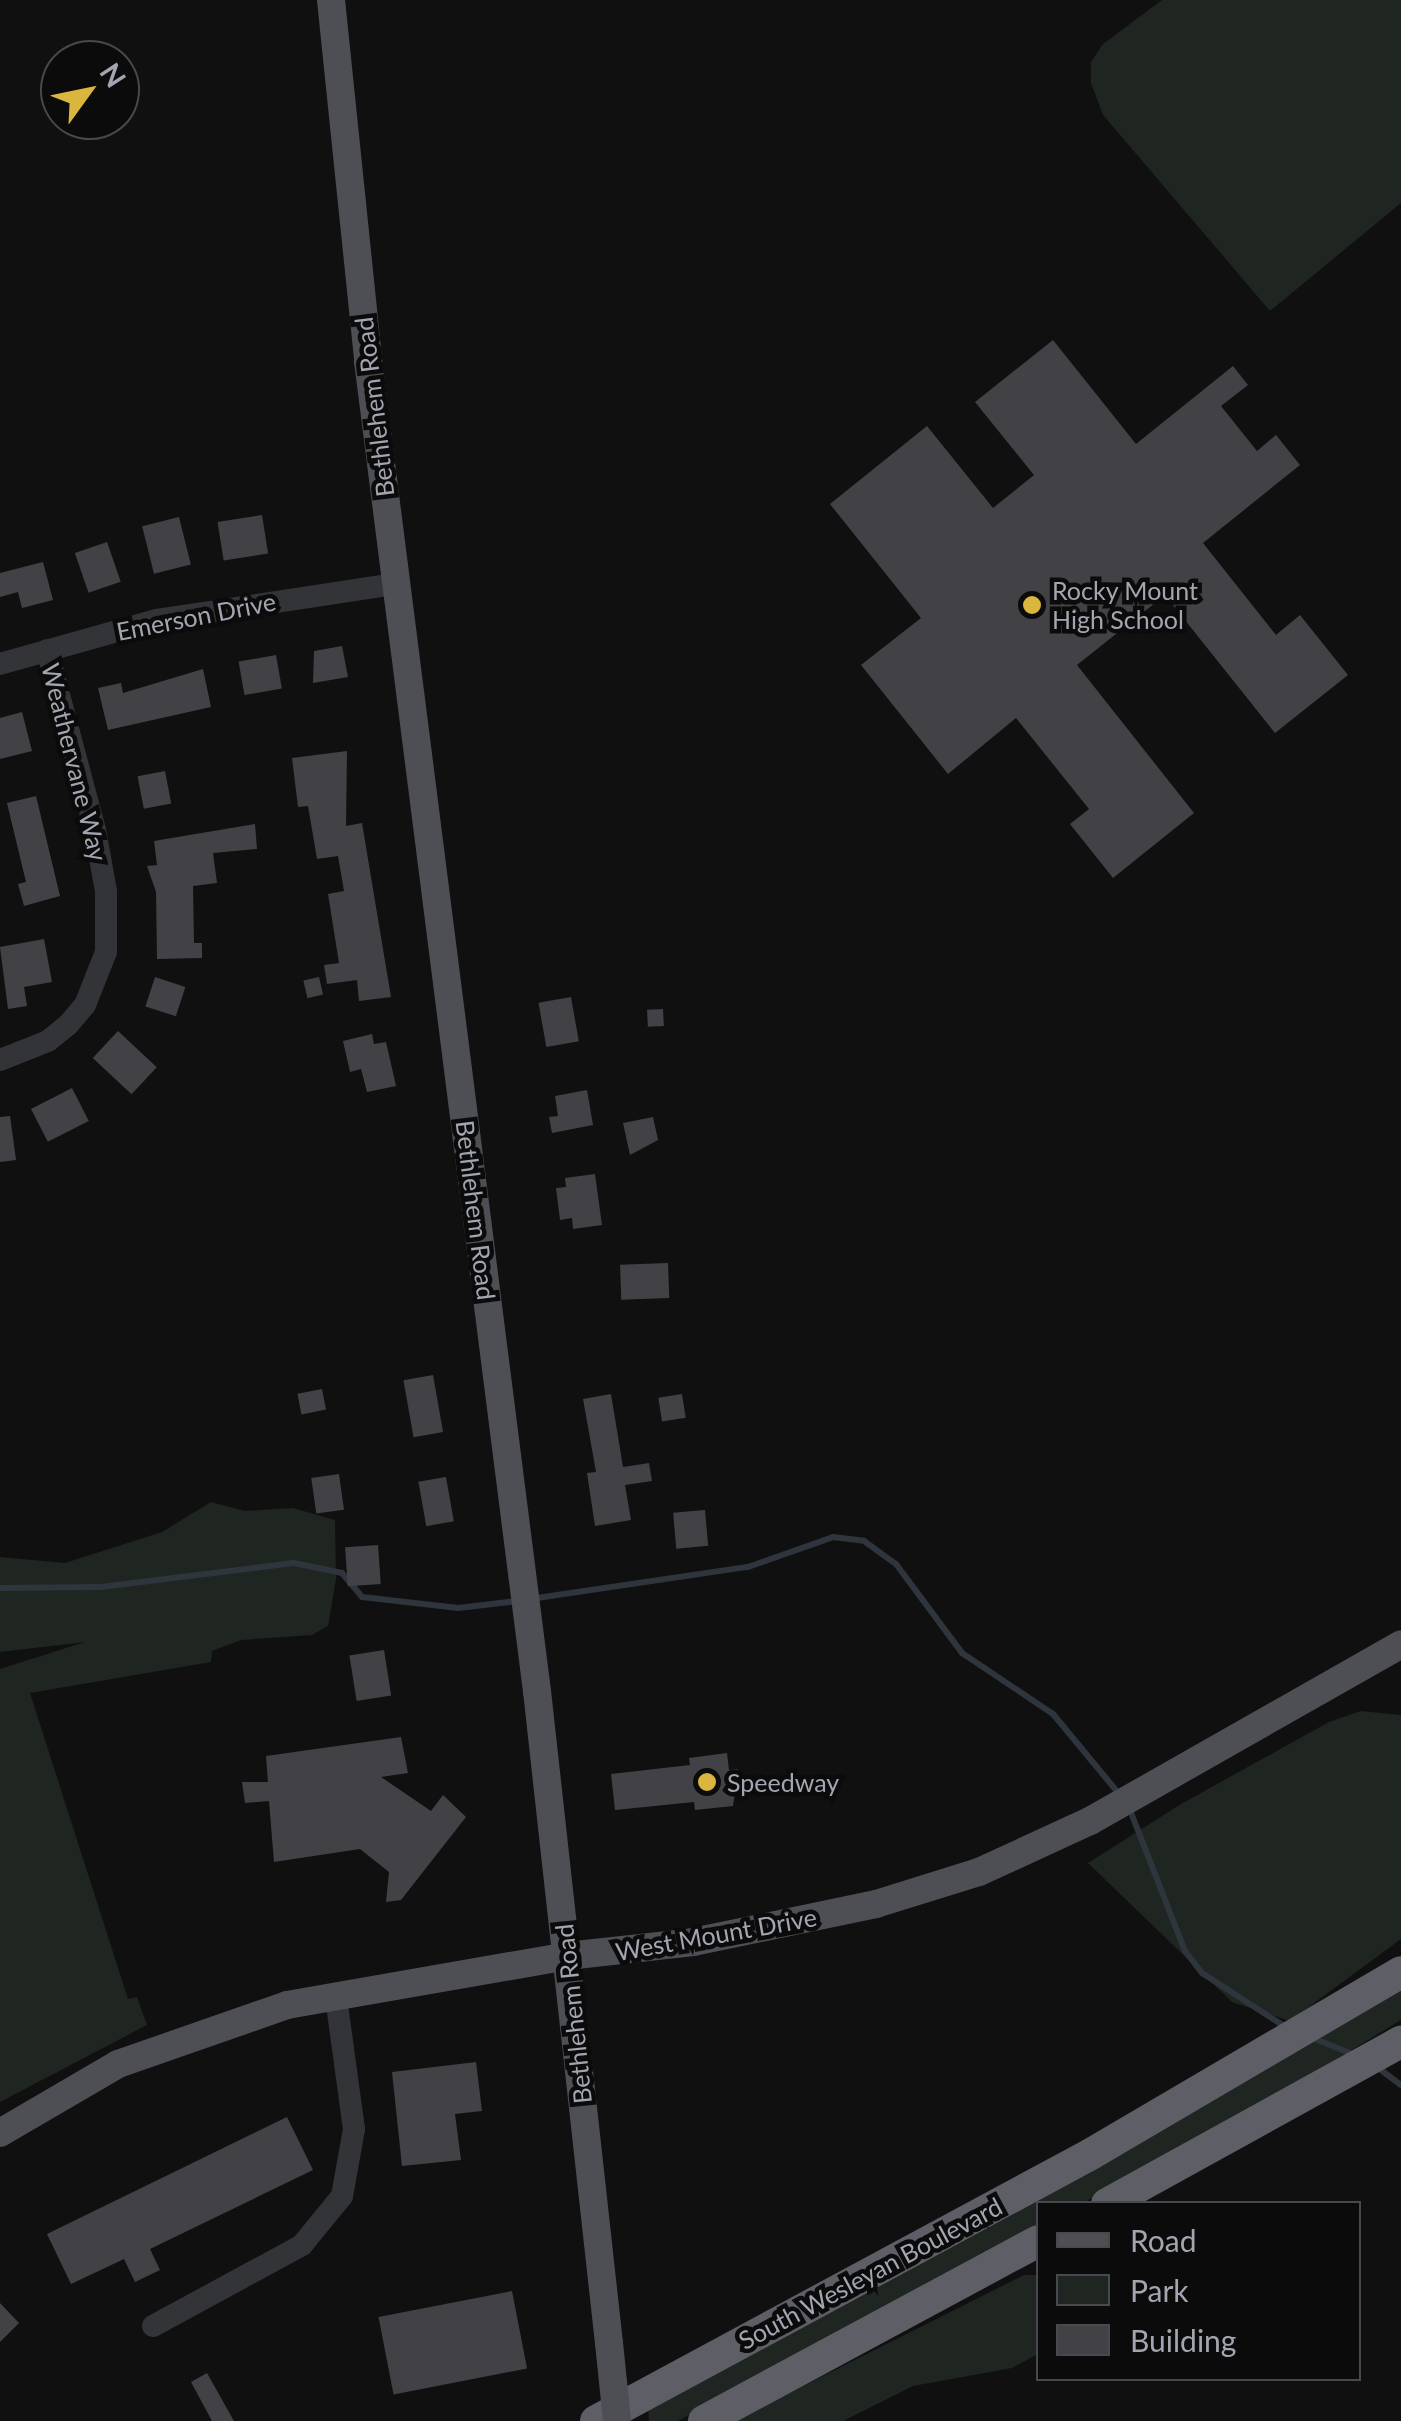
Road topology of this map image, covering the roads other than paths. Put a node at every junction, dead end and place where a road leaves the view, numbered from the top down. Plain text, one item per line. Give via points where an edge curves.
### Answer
1 (331, 0) edge
2 (395, 584) junction
3 (47, 650) junction
4 (0, 664) edge
5 (0, 1060) edge
6 (1401, 1644) edge
7 (567, 1956) junction
8 (1401, 1972) edge
9 (336, 1997) junction
10 (1401, 2042) edge
11 (0, 2133) edge
12 (1112, 2201) edge
13 (1036, 2242) edge
14 (153, 2326) dead end
15 (596, 2421) edge
16 (617, 2421) edge
17 (704, 2421) edge

1 - 2 main road, Bethlehem Road
2 - 3 street, Emerson Drive via 157,620
2 - 7 main road, Bethlehem Road
3 - 4 street, Emerson Drive
3 - 5 street, Weathervane Way via 96,830 106,952 86,1005 68,1024 48,1041
6 - 7 main road, West Mount Drive via 1090,1821 980,1872 876,1904 693,1942
7 - 9 main road, West Mount Drive
7 - 16 main road, Bethlehem Road, bridge
8 - 15 highway, South Wesleyan Boulevard via 1091,2154
9 - 11 main road, West Mount Drive via 174,2040 118,2064
9 - 14 street via 354,2128 342,2196 302,2244
10 - 12 highway
13 - 17 highway, South Wesleyan Boulevard

